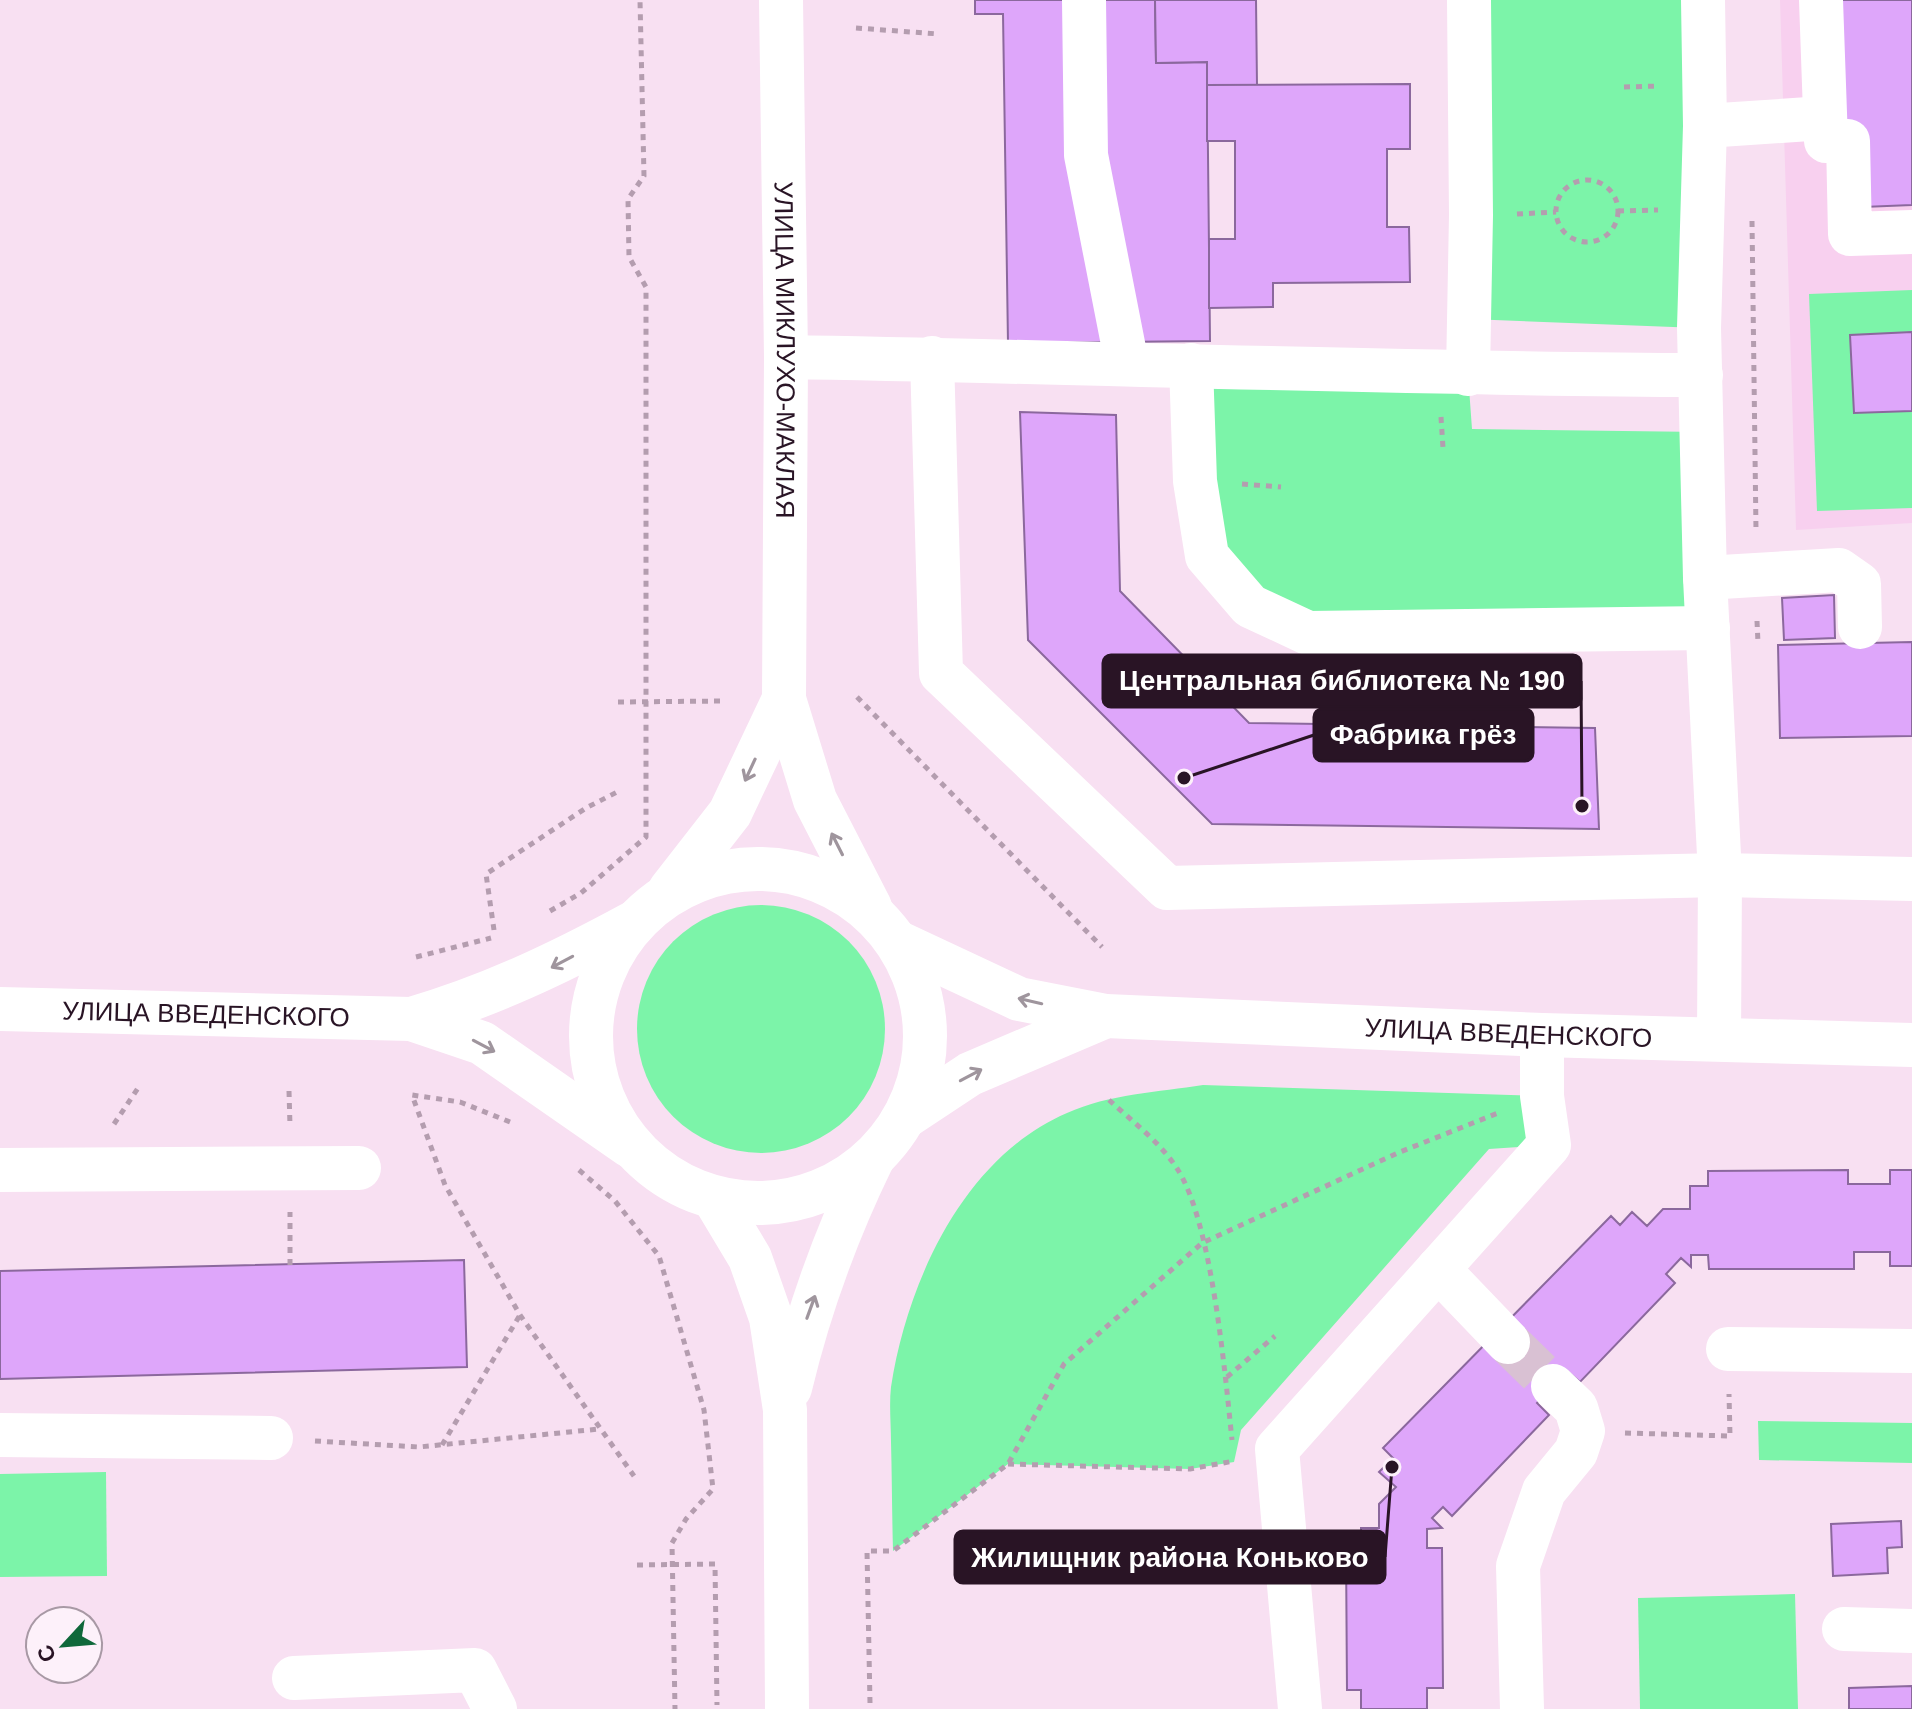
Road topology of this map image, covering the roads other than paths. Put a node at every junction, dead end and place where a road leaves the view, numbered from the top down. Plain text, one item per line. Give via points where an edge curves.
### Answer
1 (781, 0) edge
2 (1084, 0) edge
3 (1469, 0) edge
4 (1703, 0) edge
5 (1821, 0) edge
6 (1824, 118) junction
7 (1705, 126) junction
8 (1912, 232) edge
9 (786, 357) junction
10 (932, 358) junction
11 (1127, 364) junction
12 (1191, 365) junction
13 (1468, 374) junction
14 (1701, 375) junction
15 (1705, 578) junction
16 (1860, 627) dead end
17 (1708, 628) junction
18 (784, 699) junction
19 (1720, 875) junction
20 (1912, 879) edge
21 (669, 892) junction
22 (631, 924) junction
23 (885, 927) junction
24 (0, 1009) edge
25 (1106, 1016) junction
26 (411, 1019) junction
27 (1542, 1035) junction
28 (1719, 1038) junction
29 (1912, 1045) edge
30 (905, 1117) junction
31 (630, 1146) junction
32 (873, 1159) junction
33 (359, 1168) dead end
34 (0, 1170) edge
35 (714, 1198) junction
36 (1438, 1269) junction
37 (1508, 1342) tunnel mouth
38 (1728, 1349) dead end
39 (1912, 1351) edge
40 (1553, 1386) tunnel mouth
41 (785, 1410) junction
42 (0, 1435) edge
43 (271, 1438) road end
44 (1844, 1629) dead end
45 (1912, 1631) edge
46 (294, 1678) dead end
47 (495, 1709) edge
48 (787, 1709) edge
49 (1300, 1709) edge
50 (1522, 1709) edge

1 - 9 main road, УЛИЦА МИКЛУХО-МАКЛАЯ
2 - 11 main road via 1086,155
3 - 13 main road
4 - 7 main road
5 - 6 main road
6 - 7 main road
6 - 8 main road via 1826,141 1848,141 1850,234
7 - 14 main road
9 - 10 main road
9 - 18 main road, УЛИЦА МИКЛУХО-МАКЛАЯ
10 - 11 main road
10 - 19 main road via 941,673 1167,888
11 - 12 main road
12 - 13 main road
12 - 17 main road via 1195,481 1207,556 1250,606 1308,633
13 - 14 main road
14 - 15 main road
15 - 16 main road via 1839,570 1859,584
15 - 17 main road
17 - 19 main road
18 -> 21 main road, УЛИЦА МИКЛУХО-МАКЛАЯ via 730,813
23 -> 18 main road, УЛИЦА МИКЛУХО-МАКЛАЯ via 815,800
19 - 20 main road
19 - 28 main road
21 - 22 main road
21 - 23 main road, УЛИЦА ВВЕДЕНСКОГО via 719,872 774,868 827,882
22 -> 26 main road, УЛИЦА ВВЕДЕНСКОГО via 548,969 475,1000
22 - 31 main road via 604,965 591,1011 591,1047 605,1106
25 -> 23 main road, УЛИЦА ВВЕДЕНСКОГО via 1019,999
23 - 30 main road, УЛИЦА МИКЛУХО-МАКЛАЯ via 917,983 926,1028 922,1074
24 - 26 main road, УЛИЦА ВВЕДЕНСКОГО
25 - 27 main road, УЛИЦА ВВЕДЕНСКОГО
30 -> 25 main road, УЛИЦА ВВЕДЕНСКОГО via 970,1074
26 -> 31 main road, УЛИЦА ВВЕДЕНСКОГО via 482,1043
27 - 28 main road, УЛИЦА ВВЕДЕНСКОГО
27 - 36 main road via 1549,1145
28 - 29 main road, УЛИЦА ВВЕДЕНСКОГО
30 - 32 main road
31 - 35 main road via 683,1187
32 - 35 main road via 838,1184 799,1199 756,1204
41 -> 32 main road via 816,1292 841,1222
33 - 34 main road
35 - 41 main road via 750,1258 771,1318
36 - 37 main road
36 - 49 main road via 1277,1449
38 - 39 main road
40 - 50 main road via 1576,1408 1583,1431 1576,1452 1544,1491 1518,1566
41 - 48 main road
42 - 43 main road
44 - 45 main road
46 - 47 main road via 475,1670

